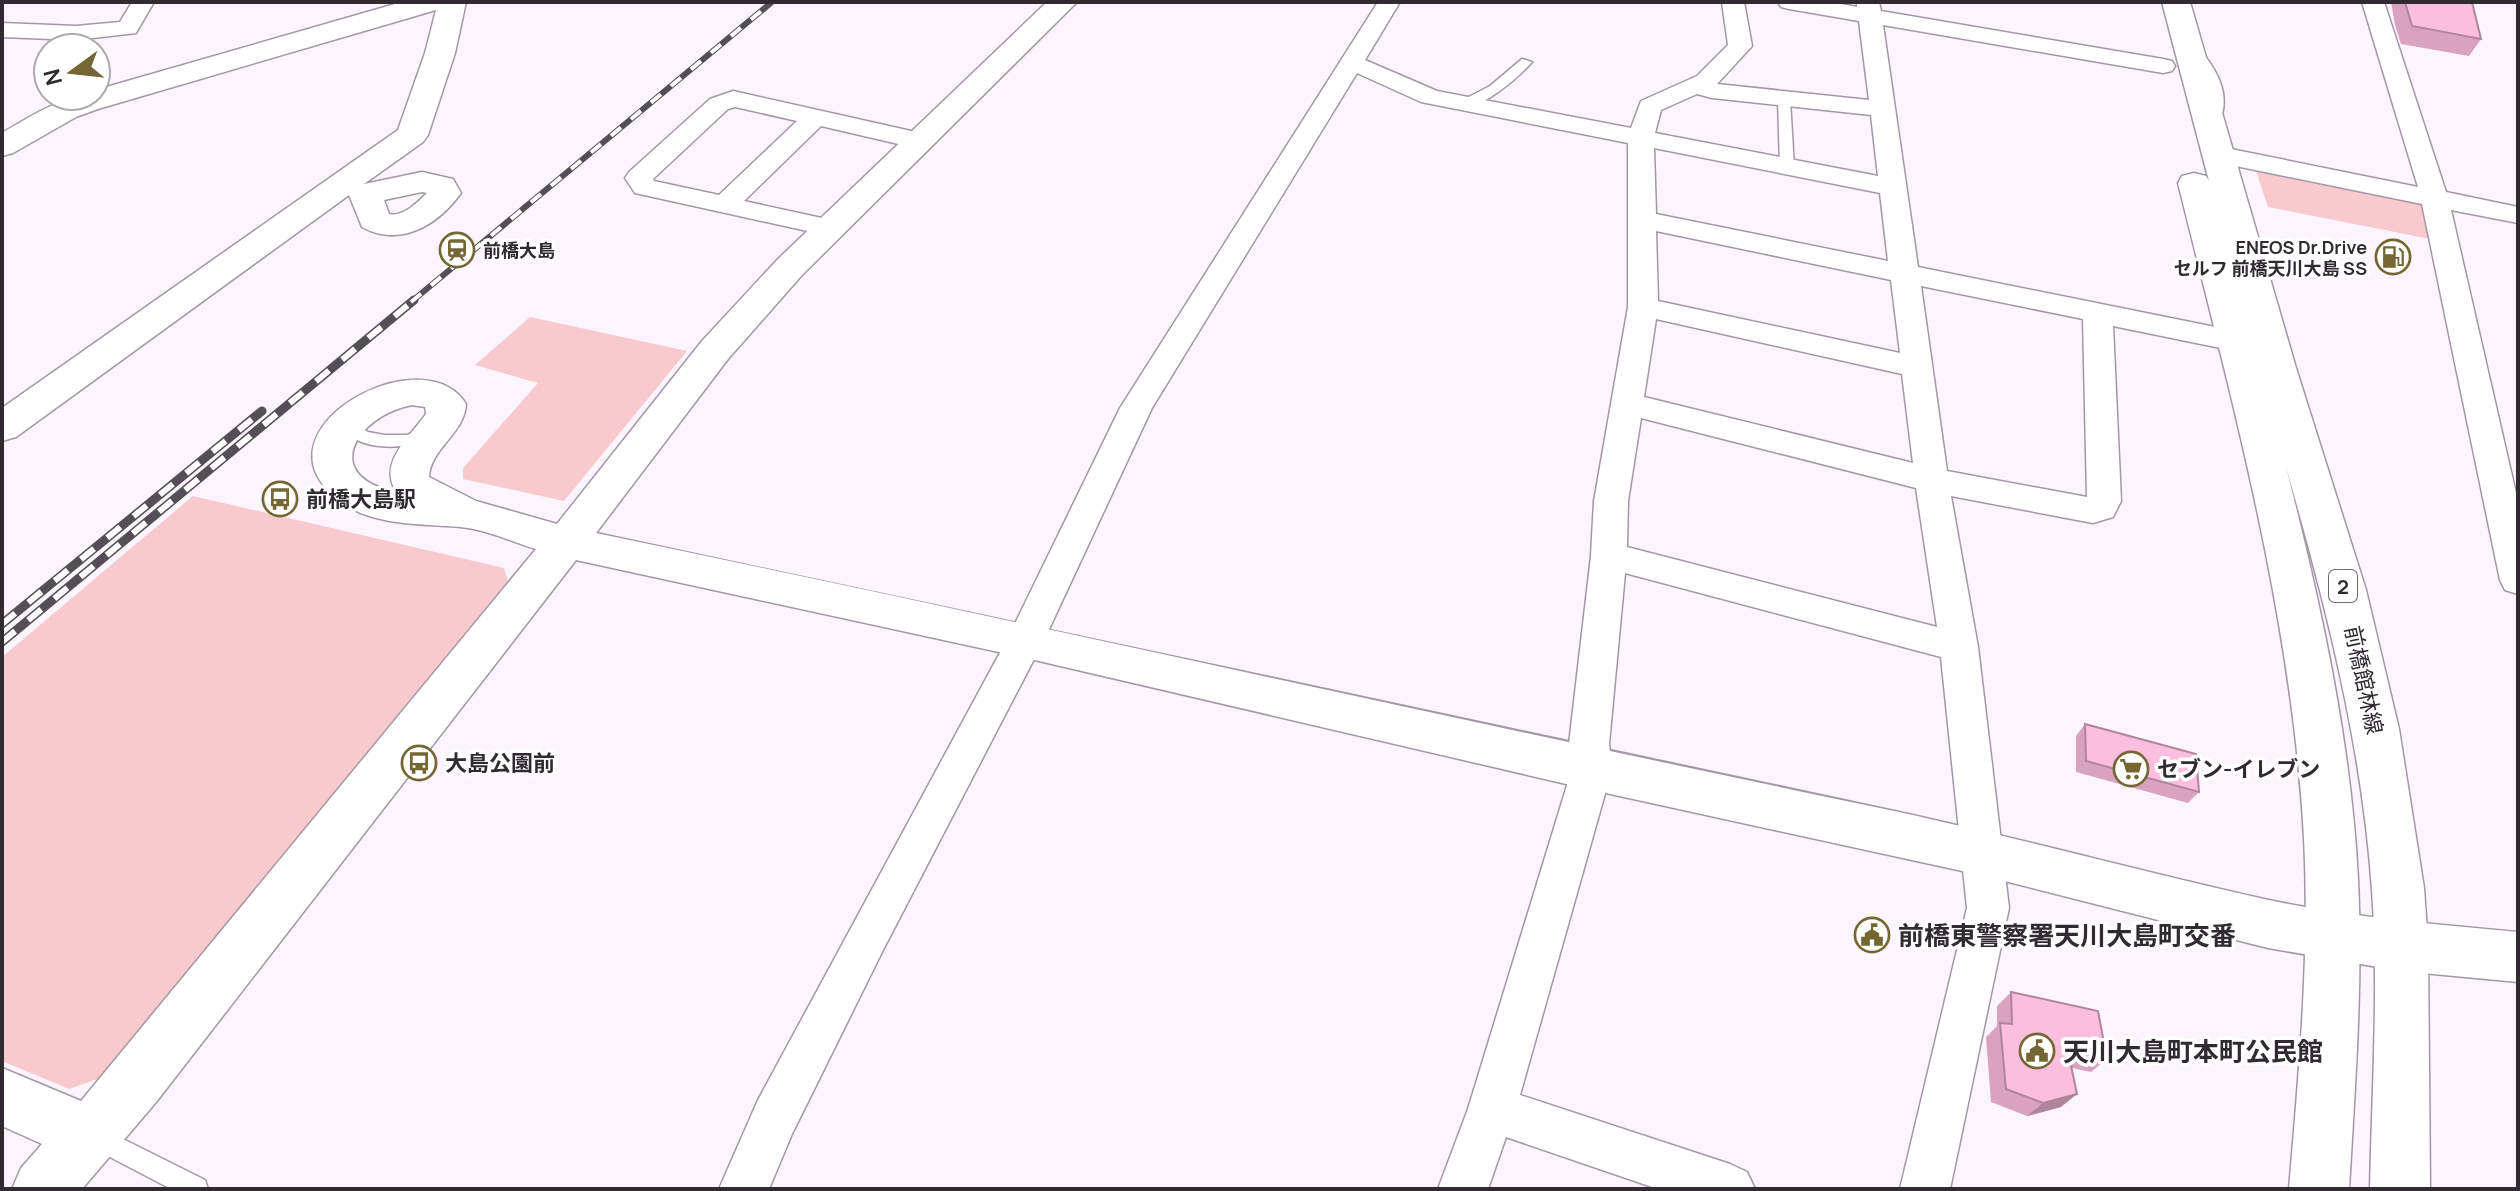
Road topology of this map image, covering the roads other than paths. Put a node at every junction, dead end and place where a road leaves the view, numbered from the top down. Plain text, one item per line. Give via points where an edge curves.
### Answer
1 (143, 2) edge
2 (432, 2) edge
3 (452, 2) edge
4 (1063, 2) edge
5 (1389, 2) edge
6 (1733, 2) edge
7 (1789, 2) edge
8 (2145, 2) edge
9 (2373, 2) edge
10 (1869, 9) edge
11 (2, 30) edge
12 (2176, 37) edge
13 (1526, 62) dead end
14 (1348, 64) junction
15 (1697, 86) junction
16 (1784, 99) junction
17 (1465, 104) junction
18 (1881, 109) junction
19 (816, 117) junction
20 (1641, 139) junction
21 (2213, 140) junction
22 (920, 141) junction
23 (2, 146) edge
24 (1787, 167) junction
25 (1892, 187) junction
26 (2434, 196) junction
27 (725, 204) junction
28 (2518, 215) edge
29 (1643, 220) junction
30 (830, 228) junction
31 (1905, 273) junction
32 (1643, 307) junction
33 (2098, 314) junction
34 (2235, 341) junction
35 (1917, 367) junction
36 (1629, 404) junction
37 (2, 427) edge
38 (1932, 480) junction
39 (462, 512) junction
40 (565, 542) junction
41 (1609, 556) junction
42 (2518, 580) edge
43 (1026, 640) junction
44 (1959, 647) junction
45 (1592, 769) junction
46 (1985, 853) junction
47 (2333, 936) junction
48 (2401, 946) junction
49 (2518, 957) edge
50 (2, 1097) edge
51 (1492, 1109) junction
52 (89, 1134) junction
53 (42, 1189) edge
54 (196, 1189) edge
55 (744, 1189) edge
56 (1463, 1189) edge
57 (1730, 1189) edge
58 (1925, 1189) edge
59 (2319, 1189) edge
60 (2400, 1189) edge

1 - 11 street via 128,28 76,33
2 - 23 street via 87,102
3 - 37 street via 412,135 353,191 218,270
4 - 22 street
5 - 14 street
6 - 15 street via 1740,46
7 - 10 street
8 - 12 street, 前橋館林線 / 2
9 - 26 street
10 - 12 street
10 - 18 street
12 - 21 street, 前橋館林線 / 2
12 - 34 street, 前橋館林線 / 2
13 - 17 lane via 1494,89
14 - 17 street via 1425,96
14 - 43 street via 1136,408
15 - 16 street
15 - 20 street via 1650,106
16 - 18 street
16 - 24 lane
17 - 20 street
18 - 25 street
19 - 22 street
19 - 27 street
19 - 27 street via 728,100 638,178 645,187
20 - 24 street
20 - 29 street
21 - 26 street
21 - 48 street, 前橋館林線 / 2 via 2354,630 2375,729
22 - 30 street
24 - 25 street
25 - 31 street
26 - 28 street
26 - 42 street
27 - 30 street
29 - 31 street
29 - 32 street
30 - 40 street via 715,350
31 - 33 street
31 - 35 street
32 - 35 street
32 - 36 street
33 - 34 street
33 - 38 street via 2101,508 2071,509
34 - 47 street, 前橋館林線 / 2 via 2285,552 2316,718
35 - 38 street
36 - 38 street
36 - 41 street via 1611,501
38 - 44 street
39 - 39 street via 435,513 373,501 347,487 334,470 331,451 346,424 369,404 396,393 440,397 444,418 407,473 422,494
39 - 40 street
40 - 43 street
40 - 52 street
41 - 44 street
41 - 45 street via 1589,744
43 - 45 street
43 - 55 street via 860,950
44 - 46 street
45 - 46 street
45 - 51 street
46 - 47 street
46 - 58 street via 1988,908
47 - 48 street
47 - 59 street, 前橋館林線 / 2
48 - 49 street
48 - 60 street, 前橋館林線 / 2
50 - 52 street
51 - 56 street
51 - 57 street
52 - 53 street
52 - 54 lane

